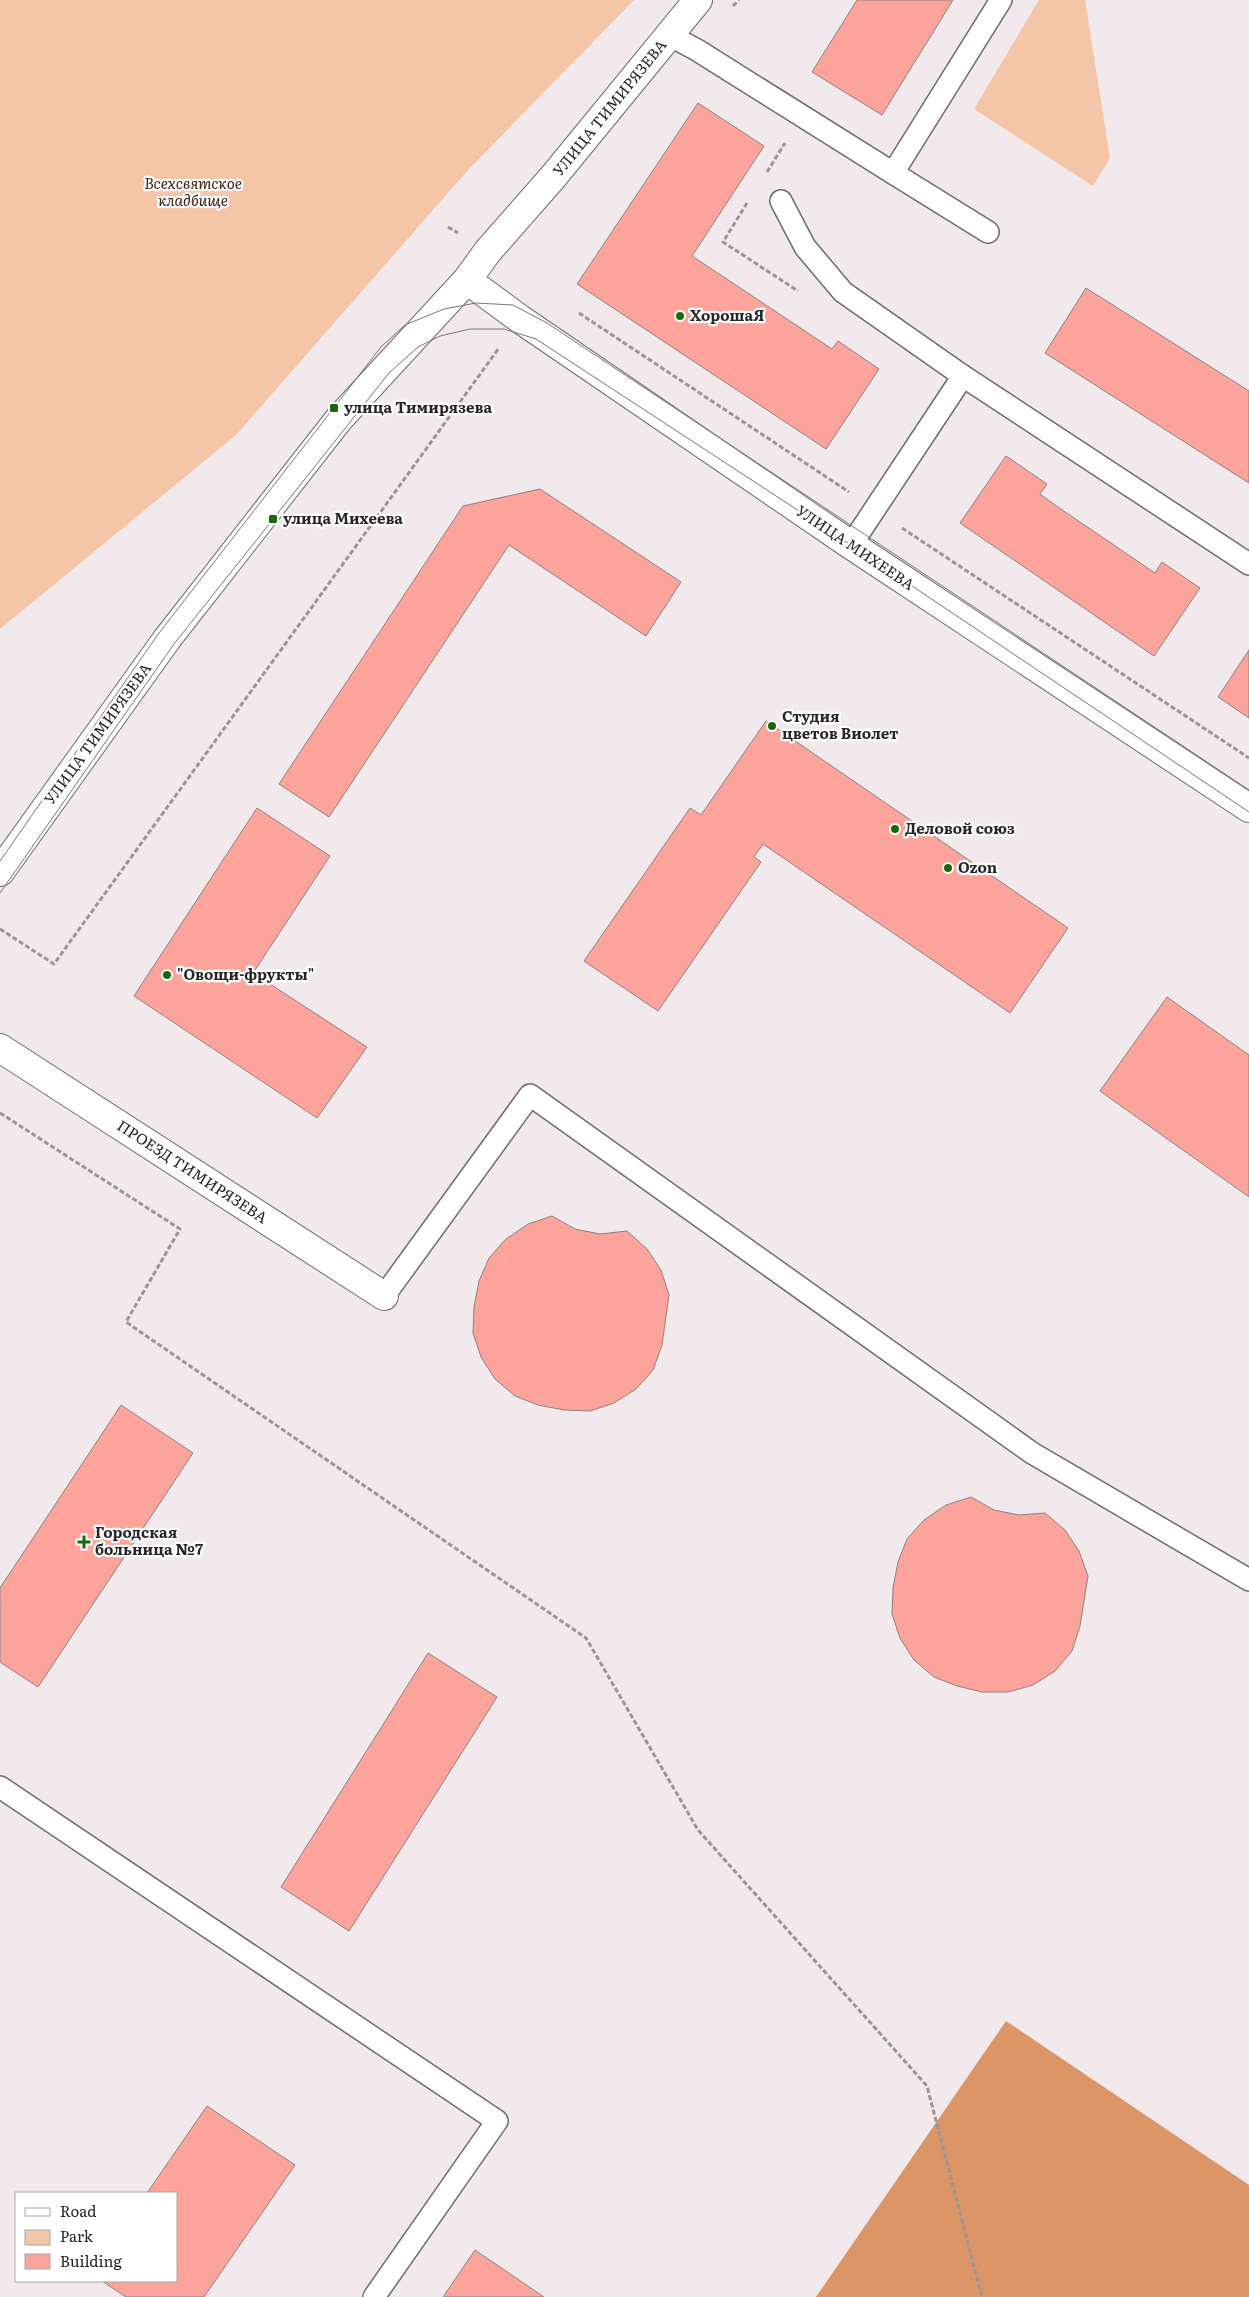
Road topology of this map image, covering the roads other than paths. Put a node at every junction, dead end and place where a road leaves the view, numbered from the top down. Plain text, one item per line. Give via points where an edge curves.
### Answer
1 (698, 0) edge
2 (1001, 0) edge
3 (669, 36) junction
4 (893, 172) junction
5 (781, 201) dead end
6 (988, 232) dead end
7 (466, 280) junction
8 (963, 376) junction
9 (851, 545) junction
10 (1249, 564) edge
11 (1249, 808) edge
12 (0, 872) edge
13 (0, 1048) edge
14 (384, 1296) joint
15 (1249, 1580) edge
16 (0, 1788) edge
17 (374, 2297) edge

1 - 3 street, УЛИЦА ТИМИРЯЗЕВА
2 - 4 lane
3 - 4 lane via 697,50
3 - 7 street, УЛИЦА ТИМИРЯЗЕВА
4 - 6 lane
5 - 8 lane via 805,247 843,292
7 - 9 street, УЛИЦА МИХЕЕВА
7 - 12 street, УЛИЦА ТИМИРЯЗЕВА via 339,418 167,638
8 - 9 lane
8 - 10 lane
9 - 11 street, УЛИЦА МИХЕЕВА
13 - 14 street, ПРОЕЗД ТИМИРЯЗЕВА
14 - 15 lane via 530,1095 1032,1453
16 - 17 lane via 497,2121

